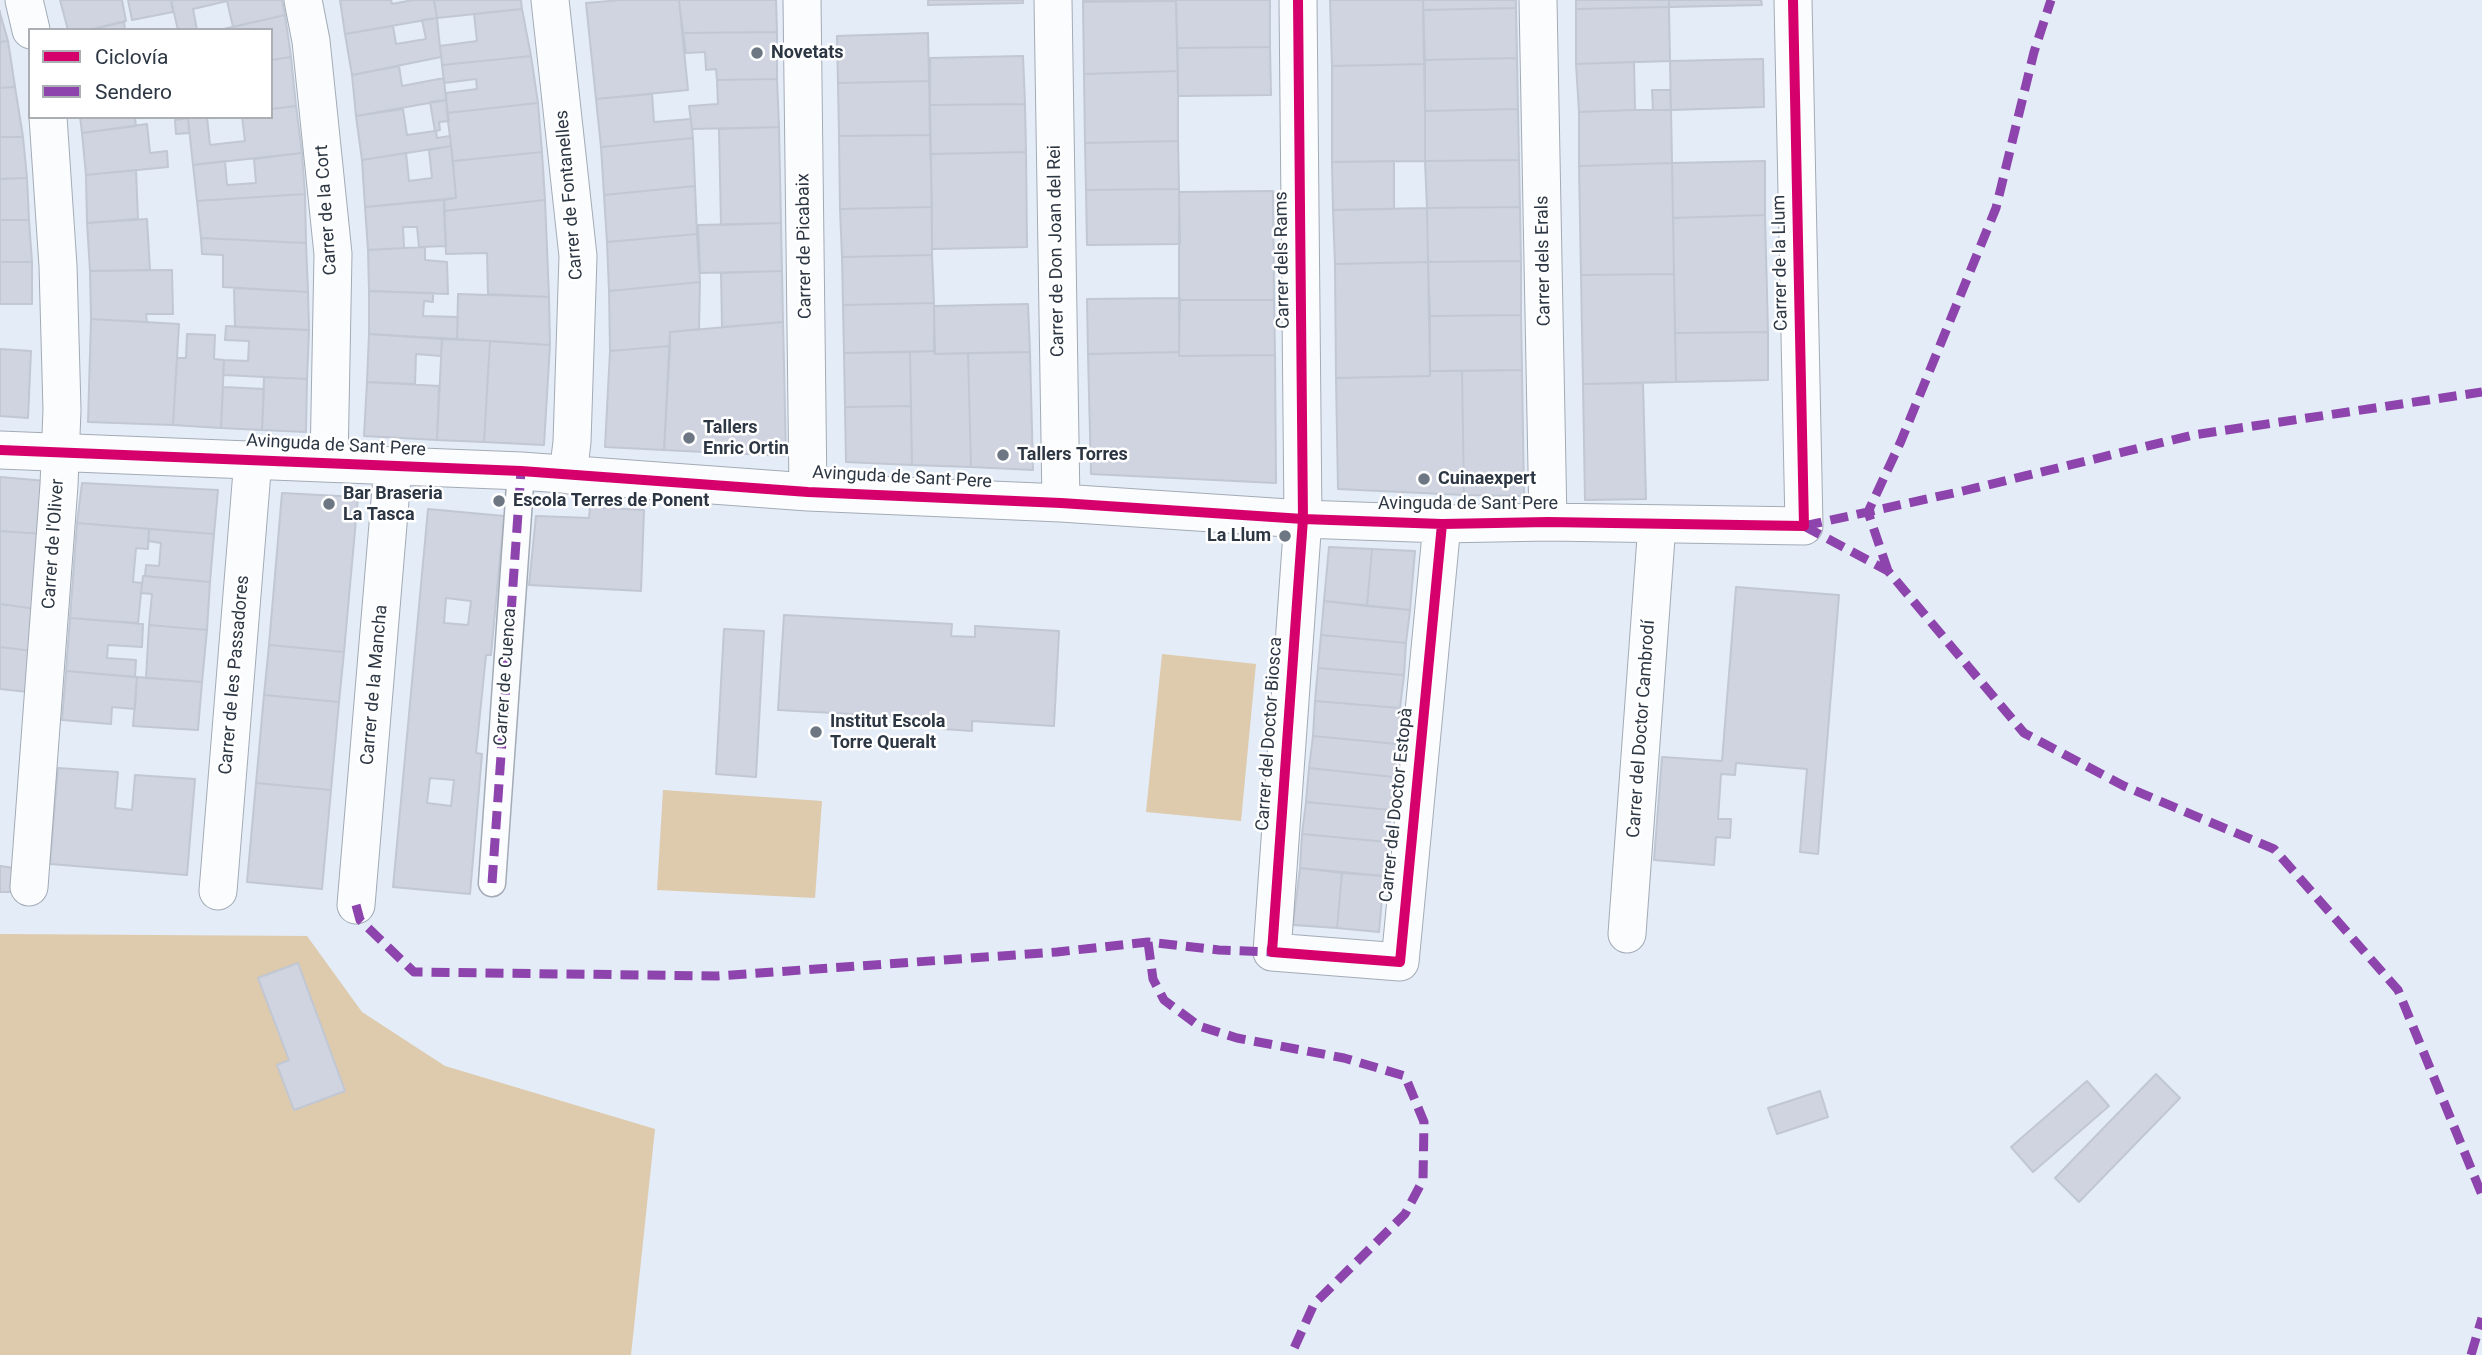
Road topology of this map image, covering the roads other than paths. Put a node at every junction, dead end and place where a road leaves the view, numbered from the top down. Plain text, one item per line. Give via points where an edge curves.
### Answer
1 (24, 0) edge
2 (303, 0) edge
3 (550, 0) edge
4 (802, 0) edge
5 (1053, 0) edge
6 (1298, 0) edge
7 (1538, 0) edge
8 (1793, 0) edge
9 (31, 28) edge
10 (48, 119) edge
11 (0, 450) edge
12 (60, 453) junction
13 (253, 459) junction
14 (329, 463) junction
15 (393, 466) junction
16 (521, 471) junction
17 (568, 475) junction
18 (808, 492) junction
19 (1061, 503) junction
20 (1303, 519) junction
21 (1548, 522) junction
22 (1442, 524) junction
23 (1657, 524) junction
24 (1804, 526) joint
25 (492, 883) dead end
26 (29, 887) dead end
27 (218, 891) dead end
28 (356, 905) dead end
29 (1627, 933) dead end
30 (1272, 952) joint

1 - 9 street
2 - 14 street, Carrer de la Cort via 312,41 333,254
3 - 17 street, Carrer de Fontanelles via 578,256
4 - 18 street, Carrer de Picabaix
5 - 19 street, Carrer de Don Joan del Rei
6 - 20 street, Carrer dels Rams
7 - 21 street, Carrer dels Erals
8 - 24 street, Carrer de la Llum
10 - 12 street, Carrer de l'Oliver via 58,266
11 - 12 street, Avinguda de Sant Pere
12 - 13 street, Avinguda de Sant Pere
12 - 26 street, Carrer de l'Oliver
13 - 14 street, Avinguda de Sant Pere
13 - 27 street, Carrer de les Passadores
14 - 15 street, Avinguda de Sant Pere
15 - 16 street, Avinguda de Sant Pere
15 - 28 street, Carrer de la Mancha
16 - 17 street, Avinguda de Sant Pere
16 - 25 street, Carrer de Cuenca
17 - 18 street, Avinguda de Sant Pere
18 - 19 street, Avinguda de Sant Pere
19 - 20 street, Avinguda de Sant Pere
20 - 22 street, Avinguda de Sant Pere
20 - 30 street, Carrer del Doctor Biosca
21 - 22 street, Avinguda de Sant Pere
21 - 23 street, Avinguda de Sant Pere
22 - 30 street, Carrer del Doctor Estopà via 1400,962
23 - 24 street, Avinguda de Sant Pere
23 - 29 street, Carrer del Doctor Cambrodí

